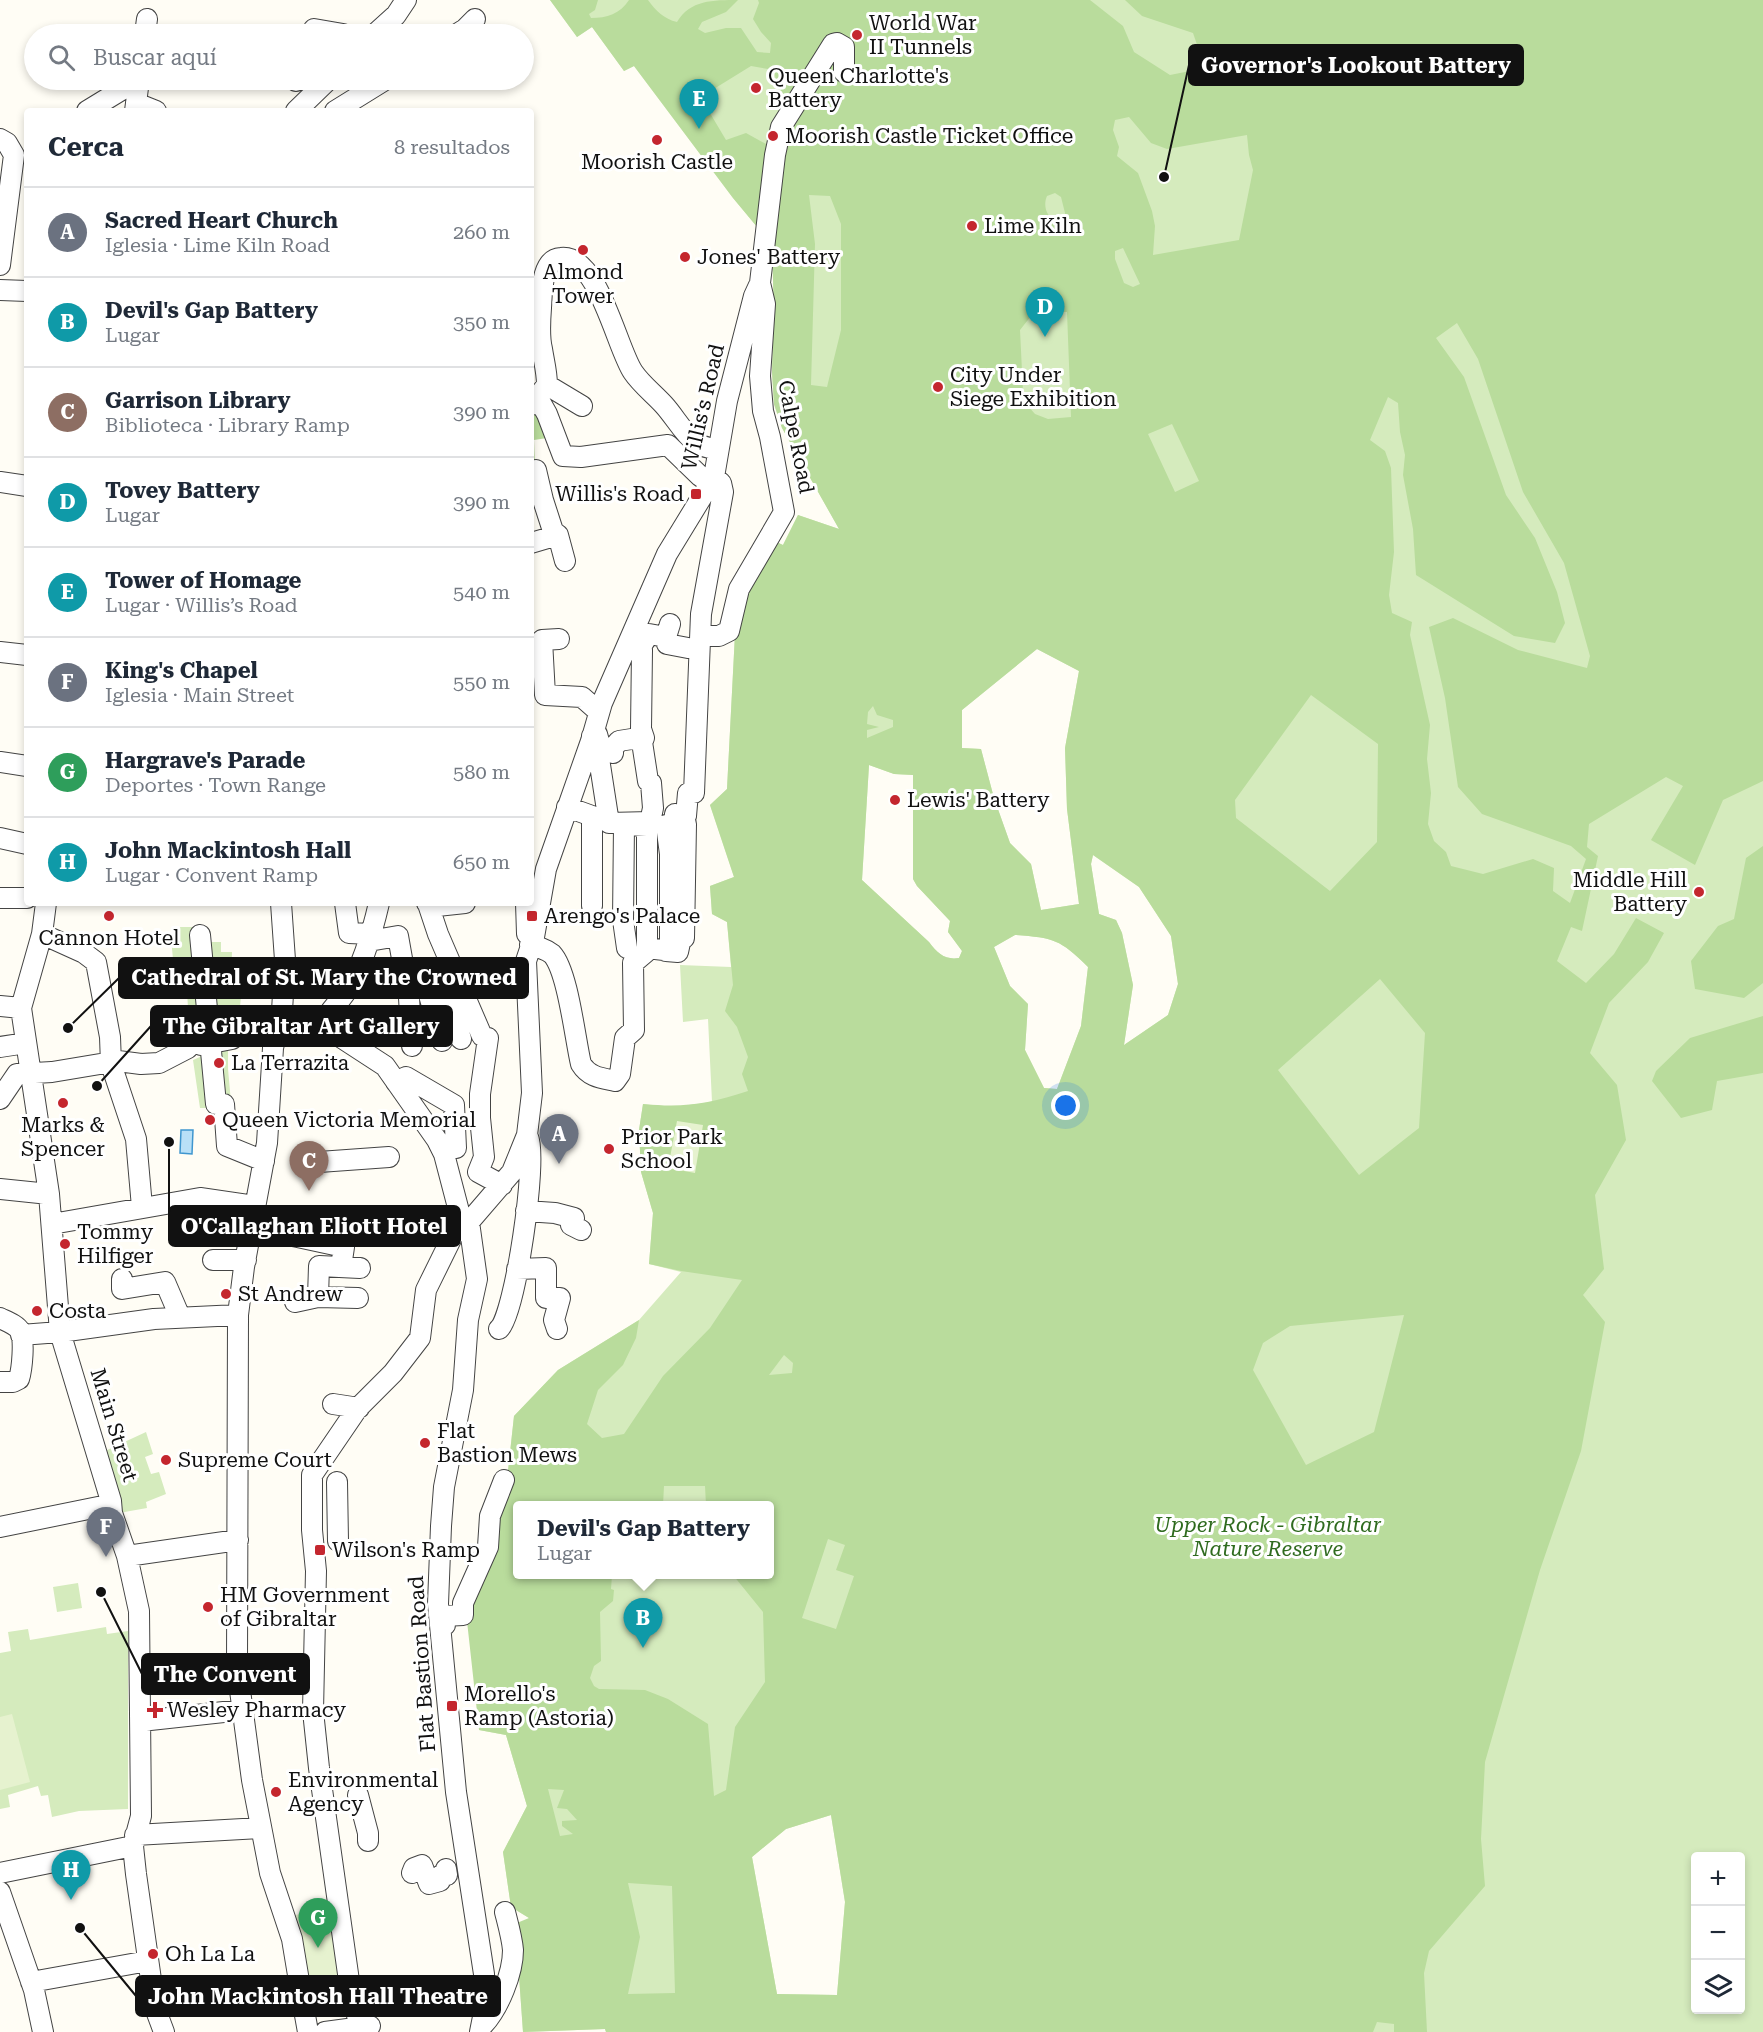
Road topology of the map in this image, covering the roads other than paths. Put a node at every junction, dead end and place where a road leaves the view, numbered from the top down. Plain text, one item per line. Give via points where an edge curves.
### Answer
1 (406, 0) edge
2 (475, 19) dead end
3 (386, 24) edge
4 (470, 24) edge
5 (844, 72) dead end
6 (121, 90) edge
7 (317, 90) edge
8 (369, 90) edge
9 (137, 95) edge
10 (92, 108) edge
11 (152, 108) edge
12 (299, 108) edge
13 (340, 108) edge
14 (0, 139) edge
15 (20, 152) edge
16 (0, 265) edge
17 (760, 283) junction
18 (0, 290) edge
19 (24, 291) edge
20 (539, 396) edge
21 (582, 406) dead end
22 (718, 450) junction
23 (536, 470) dead end
24 (712, 480) junction
25 (0, 482) edge
26 (24, 486) edge
27 (558, 535) junction
28 (534, 542) edge
29 (565, 561) dead end
30 (637, 623) junction
31 (670, 624) dead end
32 (558, 639) dead end
33 (694, 642) junction
34 (667, 644) dead end
35 (642, 645) junction
36 (0, 652) edge
37 (537, 653) edge
38 (24, 655) edge
39 (595, 725) junction
40 (631, 745) junction
41 (0, 762) edge
42 (24, 766) edge
43 (567, 807) junction
44 (678, 818) junction
45 (616, 829) junction
46 (0, 838) edge
47 (24, 843) edge
48 (647, 854) junction
49 (670, 854) junction
50 (623, 882) junction
51 (647, 882) junction
52 (0, 898) edge
53 (24, 898) edge
54 (46, 906) edge
55 (281, 906) edge
56 (345, 906) edge
57 (378, 906) edge
58 (428, 906) edge
59 (526, 906) edge
60 (592, 906) dead end
61 (42, 934) junction
62 (200, 935) dead end
63 (370, 937) junction
64 (531, 945) junction
65 (627, 948) dead end
66 (653, 950) junction
67 (437, 991) dead end
68 (0, 1006) edge
69 (21, 1008) junction
70 (322, 1025) junction
71 (279, 1030) junction
72 (232, 1039) dead end
73 (451, 1040) dead end
74 (27, 1043) junction
75 (200, 1046) junction
76 (412, 1046) dead end
77 (0, 1047) edge
78 (111, 1062) junction
79 (32, 1072) junction
80 (396, 1082) junction
81 (0, 1099) edge
82 (527, 1135) junction
83 (482, 1148) junction
84 (450, 1151) junction
85 (389, 1157) dead end
86 (264, 1161) junction
87 (305, 1163) dead end
88 (502, 1185) junction
89 (0, 1189) edge
90 (49, 1194) junction
91 (255, 1206) junction
92 (142, 1207) junction
93 (526, 1211) junction
94 (461, 1219) junction
95 (52, 1224) junction
96 (581, 1230) dead end
97 (294, 1236) dead end
98 (213, 1260) dead end
99 (245, 1264) junction
100 (517, 1269) junction
101 (122, 1280) dead end
102 (318, 1296) junction
103 (358, 1298) dead end
104 (295, 1302) dead end
105 (238, 1315) junction
106 (180, 1317) junction
107 (0, 1318) edge
108 (499, 1329) dead end
109 (557, 1329) dead end
110 (60, 1332) junction
111 (21, 1335) junction
112 (0, 1382) edge
113 (333, 1404) dead end
114 (359, 1407) junction
115 (504, 1480) dead end
116 (337, 1482) dead end
117 (112, 1513) junction
118 (0, 1527) edge
119 (238, 1540) junction
120 (339, 1541) dead end
121 (127, 1556) junction
122 (440, 1625) junction
123 (242, 1710) junction
124 (141, 1721) junction
125 (363, 1791) dead end
126 (261, 1828) junction
127 (368, 1840) dead end
128 (134, 1841) junction
129 (446, 1869) dead end
130 (0, 1873) edge
131 (412, 1873) dead end
132 (0, 1892) edge
133 (505, 1912) dead end
134 (339, 1914) junction
135 (148, 1961) junction
136 (31, 1982) junction
137 (301, 1993) junction
138 (351, 1995) junction
139 (306, 2023) edge
140 (481, 2029) edge
141 (365, 2030) edge
142 (43, 2032) edge
143 (164, 2032) edge
144 (325, 2032) edge

1 - 3 street
2 - 4 street
5 - 17 street, Willis’s Road via 844,47 833,44 781,127
6 - 10 street
7 - 12 street
8 - 13 street
9 - 11 street
14 - 15 street
15 - 16 street
17 - 22 street, Willis’s Road via 727,401
17 - 33 street, Calpe Road via 765,304 760,376 763,411 784,512 739,589 729,631
18 - 19 street
20 - 21 street
20 - 22 street via 547,367 541,347 540,311 546,272 557,258 566,257 578,263 598,291 633,373 698,445
20 - 24 street via 563,456 581,457 668,444 700,476
22 - 24 street, Willis’s Road
23 - 27 street via 553,531
24 - 30 street, Willis’s Road via 667,554
24 - 33 street via 721,482 723,489
25 - 26 street
27 - 28 street
27 - 29 street
30 - 35 street
30 - 39 street, Willis’s Road
31 - 35 street via 666,636 650,634
32 - 37 street via 542,640
33 - 34 street
33 - 44 street via 694,793 688,793 686,816
35 - 40 street via 640,729 644,738
36 - 38 street
37 - 39 street via 544,695 582,697
39 - 40 street via 598,741 606,752 613,753 619,741
39 - 43 street, Willis’s Road
39 - 45 street
40 - 45 street via 651,783 653,808 650,822
41 - 42 street
43 - 60 street via 592,816
43 - 64 street, Willis’s Road via 546,869
44 - 49 street via 666,825
44 - 66 street via 686,824 684,938 678,952
45 - 48 street via 624,825 647,826
45 - 50 street
46 - 47 street
48 - 49 street
48 - 51 street
49 - 66 street via 670,947
50 - 51 street
50 - 65 street
51 - 66 street
52 - 53 street
54 - 61 street, Main Street
55 - 71 street via 285,960
56 - 63 street via 349,933
57 - 63 street
58 - 83 street via 485,1037 480,1094
59 - 64 street
61 - 69 street, Main Street
61 - 78 street via 96,962
62 - 75 street
63 - 70 street via 349,988
63 - 76 street via 398,936 409,998
64 - 66 street via 545,950 557,961 584,1070 593,1077 615,1081 620,1074 625,1038 634,1030 633,963
64 - 82 street via 526,961 532,1093
67 - 73 street
68 - 69 street
69 - 74 street, Main Street
70 - 71 street via 284,1026
70 - 80 street via 385,1066
71 - 86 street via 273,1048
72 - 75 street
74 - 77 street
74 - 79 street, Main Street
75 - 78 street via 159,1063
75 - 86 street via 216,1104 224,1104 227,1146
78 - 79 street
78 - 92 street via 136,1140
79 - 81 street via 17,1074
79 - 90 street, Main Street
80 - 84 street via 437,1140
80 - 84 street via 406,1077 454,1105
82 - 88 street via 512,1172
82 - 93 street via 531,1164
83 - 84 street
83 - 88 street via 484,1157 478,1172
84 - 94 street, Flat Bastion Road
85 - 87 street
86 - 91 street
88 - 94 street
89 - 90 street
90 - 95 street, Main Street
91 - 92 street via 200,1198
91 - 99 street
92 - 95 street
93 - 96 street via 566,1215 574,1218 572,1225
93 - 100 street
94 - 114 street via 426,1290 420,1338
94 - 122 street, Flat Bastion Road via 477,1279 468,1320 463,1390 444,1487
95 - 110 street, Main Street
97 - 102 street via 344,1247 350,1267 319,1266
98 - 99 street
99 - 105 street
100 - 108 street via 504,1325
100 - 109 street via 546,1268 546,1298 560,1298 554,1320
101 - 106 street via 122,1289 165,1282
102 - 103 street
102 - 104 street
105 - 106 street
105 - 119 street
106 - 110 street
107 - 111 street via 19,1329
110 - 111 street
110 - 117 street, Main Street
111 - 112 street via 20,1376 13,1382
113 - 114 street
114 - 134 street via 315,1470 311,1483 316,1571 313,1707
115 - 122 street via 490,1516 488,1547 463,1603 463,1615 444,1616 445,1625
116 - 120 street
117 - 118 street via 103,1506
117 - 121 street, Main Street
119 - 121 street
119 - 123 street via 237,1653
121 - 124 street, Main Street via 139,1611
122 - 140 street, Flat Bastion Road via 456,1792 484,1974
123 - 124 street
123 - 126 street
124 - 128 street, Main Street via 141,1816
125 - 127 street
126 - 128 street
126 - 137 street via 270,1873 292,1940
128 - 130 street
128 - 135 street, Main Street
129 - 131 street via 447,1875 429,1884 422,1865
132 - 136 street
133 - 140 street via 512,1961 492,2015
134 - 138 street
134 - 141 street via 349,1916
135 - 136 street
135 - 143 street, Main Street via 155,2008
136 - 142 street
137 - 138 street via 312,2001
137 - 139 street
138 - 141 street
141 - 144 street

